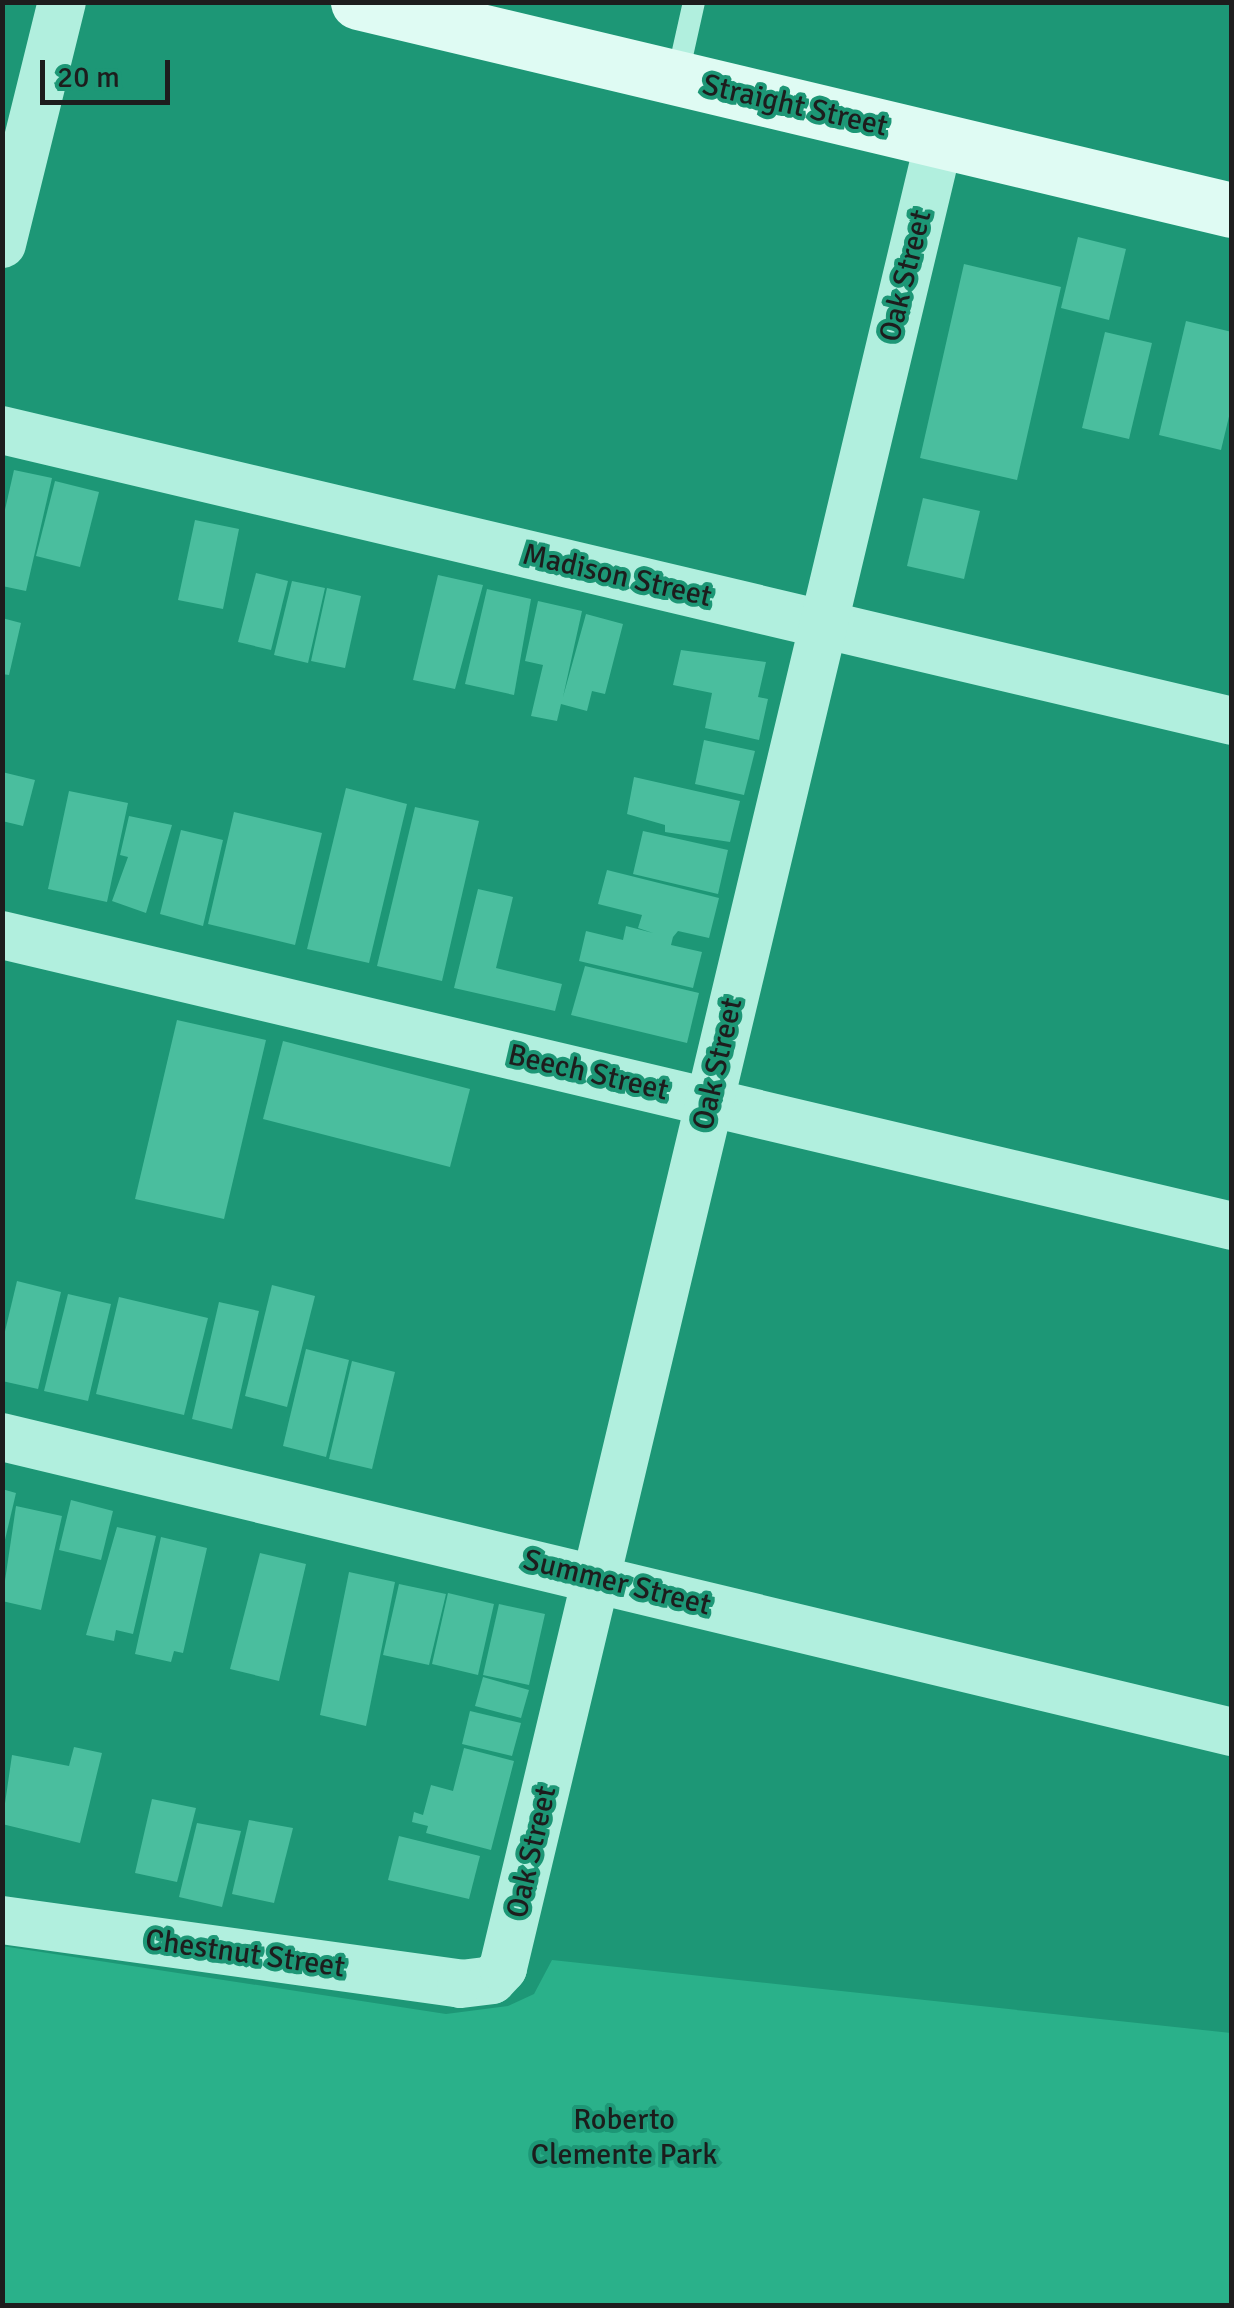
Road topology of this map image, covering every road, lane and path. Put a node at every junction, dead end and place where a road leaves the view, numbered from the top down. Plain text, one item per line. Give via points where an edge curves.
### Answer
1 (62, 2) edge
2 (358, 2) edge
3 (694, 2) edge
4 (677, 78) junction
5 (938, 140) junction
6 (1232, 210) edge
7 (2, 244) edge
8 (2, 430) edge
9 (822, 624) junction
10 (1232, 721) edge
11 (2, 935) edge
12 (708, 1101) junction
13 (1232, 1226) edge
14 (2, 1437) edge
15 (596, 1578) junction
16 (1232, 1732) edge
17 (2, 1920) edge
18 (488, 1980) joint

1 - 7 street
2 - 4 main road, Straight Street
3 - 4 lane
4 - 5 main road, Straight Street
5 - 6 main road, Straight Street
5 - 9 street, Oak Street
8 - 9 street, Madison Street
9 - 10 street, Madison Street
9 - 12 street, Oak Street
11 - 12 street, Beech Street
12 - 13 street, Beech Street
12 - 15 street, Oak Street
14 - 15 street, Summer Street
15 - 16 street, Summer Street
15 - 18 street, Oak Street via 508,1953
17 - 18 street, Chestnut Street via 461,1984

